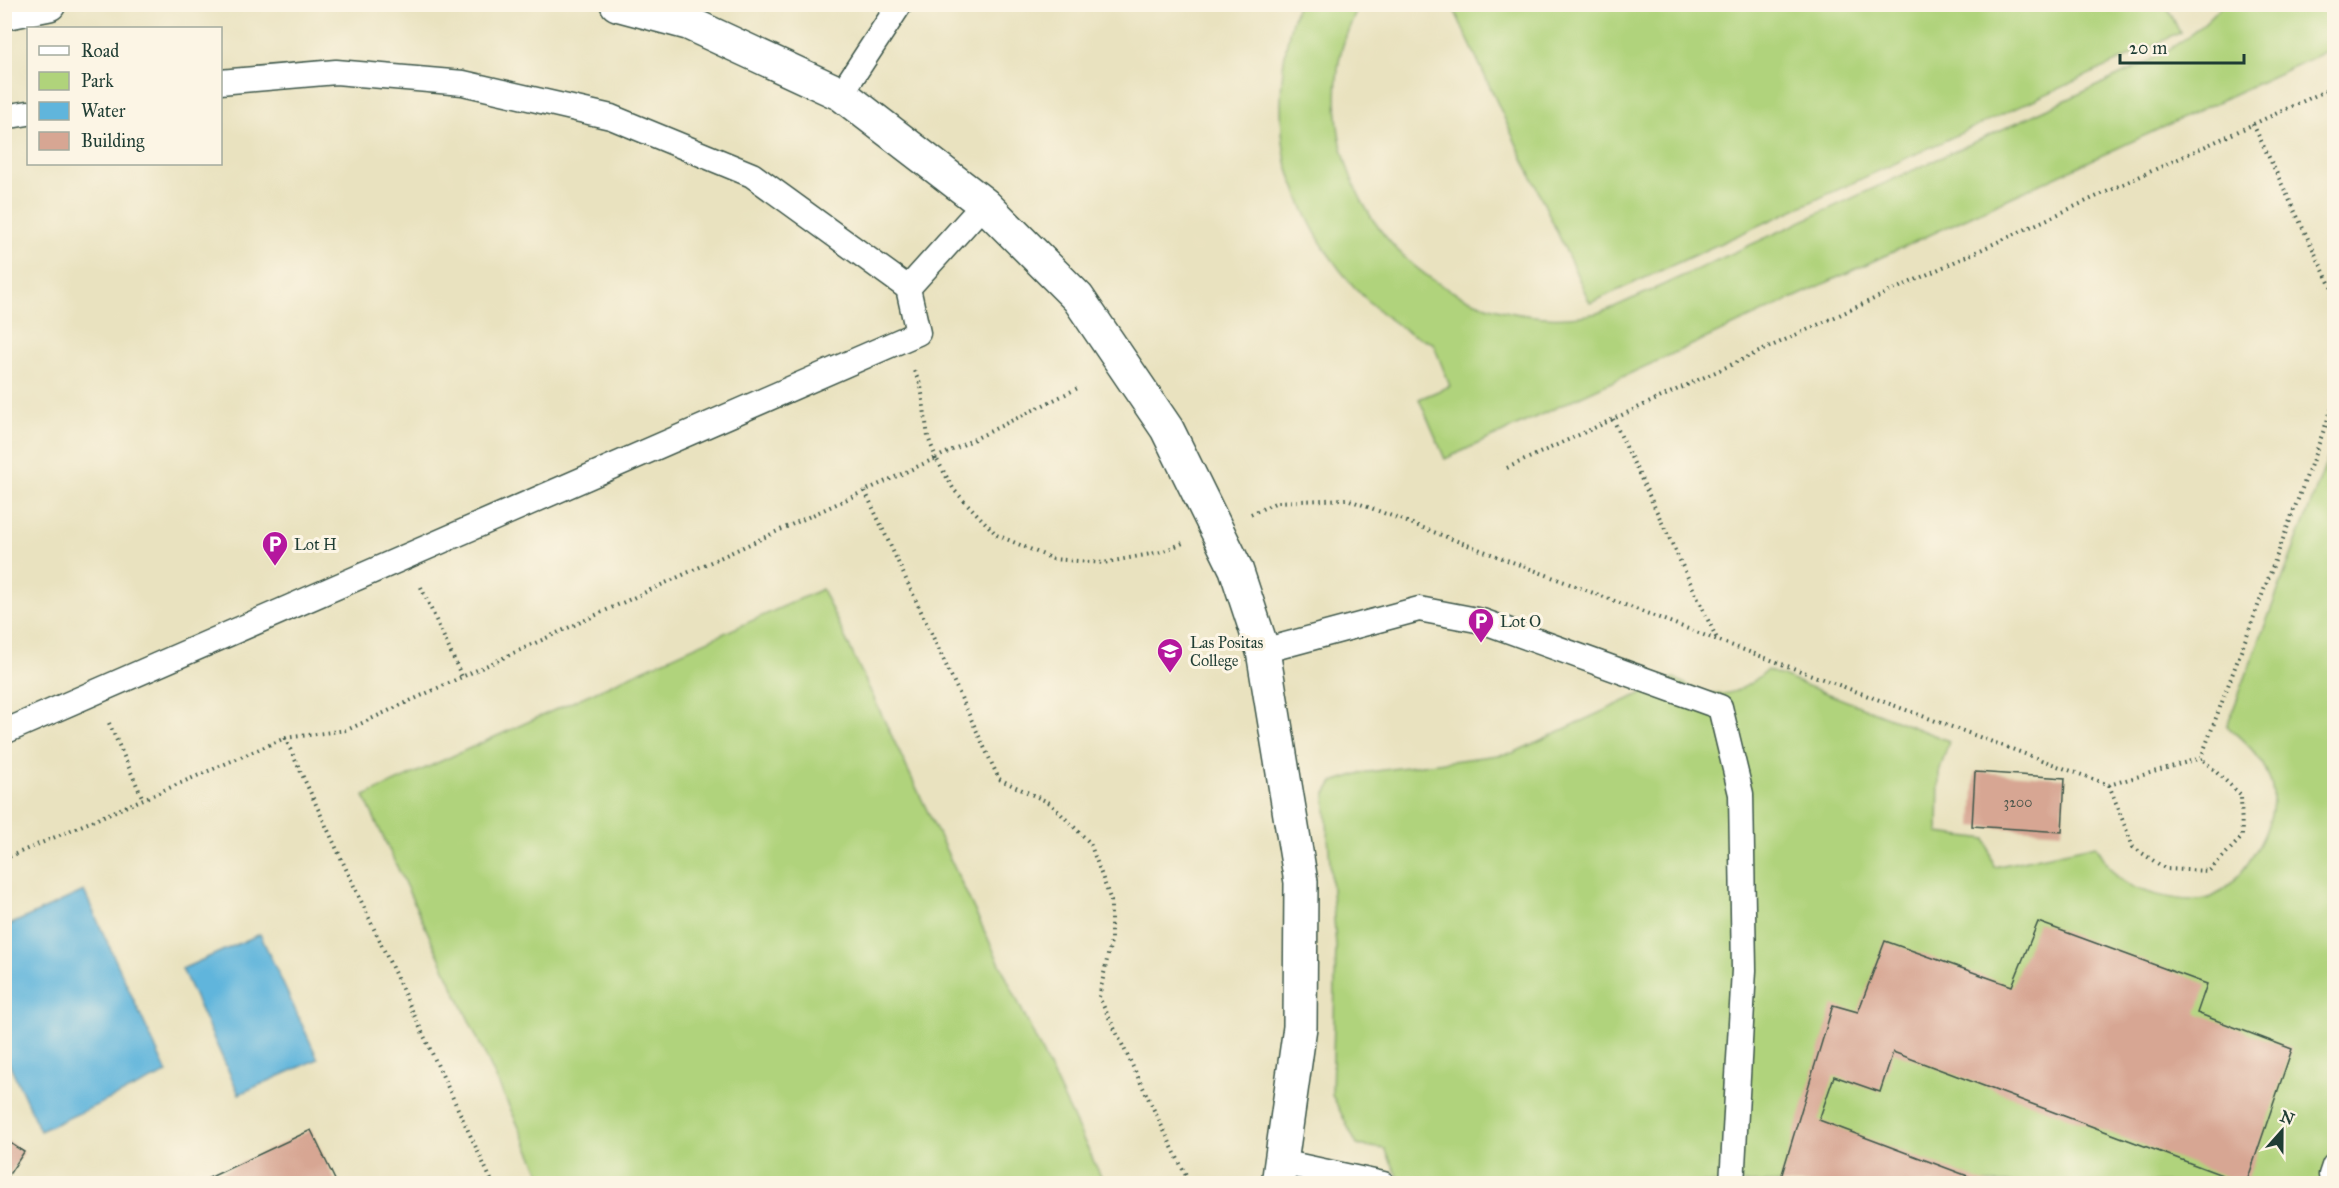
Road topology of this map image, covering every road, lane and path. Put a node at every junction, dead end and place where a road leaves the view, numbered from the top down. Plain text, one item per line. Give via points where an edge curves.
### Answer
1 (50, 4) edge
2 (617, 4) edge
3 (900, 4) edge
4 (4, 13) edge
5 (222, 82) edge
6 (2334, 87) edge
7 (841, 94) junction
8 (27, 113) edge
9 (4, 117) edge
10 (2253, 124) junction
11 (984, 204) junction
12 (908, 288) junction
13 (2334, 293) edge
14 (898, 341) junction
15 (1080, 387) dead end
16 (2334, 403) edge
17 (1613, 419) junction
18 (936, 458) junction
19 (1507, 468) dead end
20 (865, 490) junction
21 (1218, 530) junction
22 (407, 556) junction
23 (1717, 640) junction
24 (1263, 651) junction
25 (462, 677) junction
26 (95, 692) junction
27 (4, 732) edge
28 (285, 738) junction
29 (2201, 758) junction
30 (2109, 785) junction
31 (144, 800) junction
32 (4, 859) edge
33 (1280, 1173) edge
34 (493, 1184) edge
35 (1190, 1184) edge
36 (1383, 1184) edge
37 (1732, 1184) edge

1 - 4 street
2 - 7 street via 688,23
3 - 7 lane
5 - 12 lane via 336,72 463,83 611,117 752,175
6 - 10 path
7 - 11 street
8 - 9 lane
10 - 13 path
10 - 17 path
11 - 12 lane
11 - 21 street via 1078,298 1167,429
12 - 14 lane via 918,333
14 - 18 path via 921,386 928,437
14 - 22 lane
15 - 18 path
16 - 29 path
17 - 19 path
17 - 23 path
18 - 20 path
18 - 21 path via 954,490 997,535 1053,559 1103,563 1161,552
20 - 25 path
20 - 35 path via 999,779 1050,803 1090,843 1111,901 1111,941 1099,998
21 - 23 path via 1277,502 1347,500
21 - 24 street via 1236,569
22 - 25 path
22 - 26 lane
23 - 30 path
24 - 33 street via 1301,882 1300,1027
24 - 37 lane via 1419,609 1482,621 1720,707 1741,794 1743,970
25 - 28 path via 347,730
26 - 27 lane
26 - 31 path
28 - 31 path
28 - 34 path
29 - 30 path
29 - 30 path via 2241,795 2242,837 2209,871 2166,869 2133,847
31 - 32 path
33 - 36 lane

